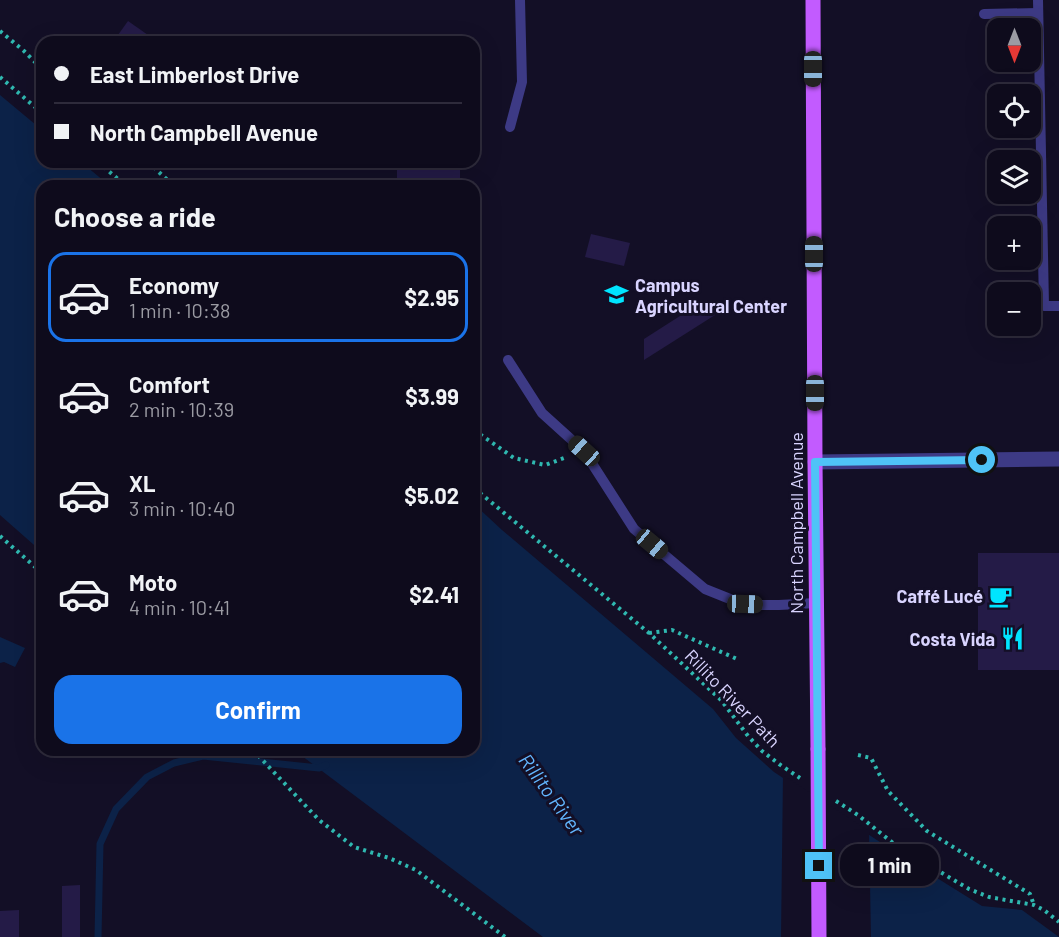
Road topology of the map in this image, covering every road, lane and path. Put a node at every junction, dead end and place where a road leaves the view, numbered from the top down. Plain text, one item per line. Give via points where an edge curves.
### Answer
1 (520, 0) edge
2 (813, 0) edge
3 (1038, 0) edge
4 (984, 14) dead end
5 (1038, 14) junction
6 (0, 31) edge
7 (36, 63) edge
8 (0, 77) edge
9 (36, 108) edge
10 (510, 127) dead end
11 (105, 168) edge
12 (154, 168) edge
13 (119, 180) edge
14 (168, 180) edge
15 (1059, 306) edge
16 (508, 360) dead end
17 (480, 434) edge
18 (584, 451) junction
19 (1059, 459) edge
20 (815, 462) junction
21 (480, 493) edge
22 (0, 536) edge
23 (36, 568) edge
24 (816, 603) junction
25 (649, 633) junction
26 (737, 659) dead end
27 (858, 755) dead end
28 (259, 756) edge
29 (808, 783) dead end
30 (828, 796) dead end
31 (1034, 905) junction
32 (1059, 922) edge
33 (505, 937) edge
34 (819, 937) edge

1 - 10 lane via 522,82
2 - 20 main road, North Campbell Avenue
3 - 5 lane
4 - 5 lane
5 - 15 lane via 1044,306
6 - 7 path
8 - 9 path
11 - 13 path
12 - 14 path
16 - 18 lane via 542,413
17 - 18 path via 514,458 544,465
18 - 24 lane via 634,529 705,589 745,604
19 - 20 street
20 - 24 main road, North Campbell Avenue
21 - 25 path, Rillito River Path
22 - 23 path
24 - 34 main road, North Campbell Avenue, bridge
25 - 26 path via 672,630
25 - 29 path, Rillito River Path via 721,700 762,751
27 - 31 path via 871,758 888,790 927,831 1030,894
28 - 33 path via 319,820 354,847 416,870
30 - 31 path via 898,847 969,889
31 - 32 path

